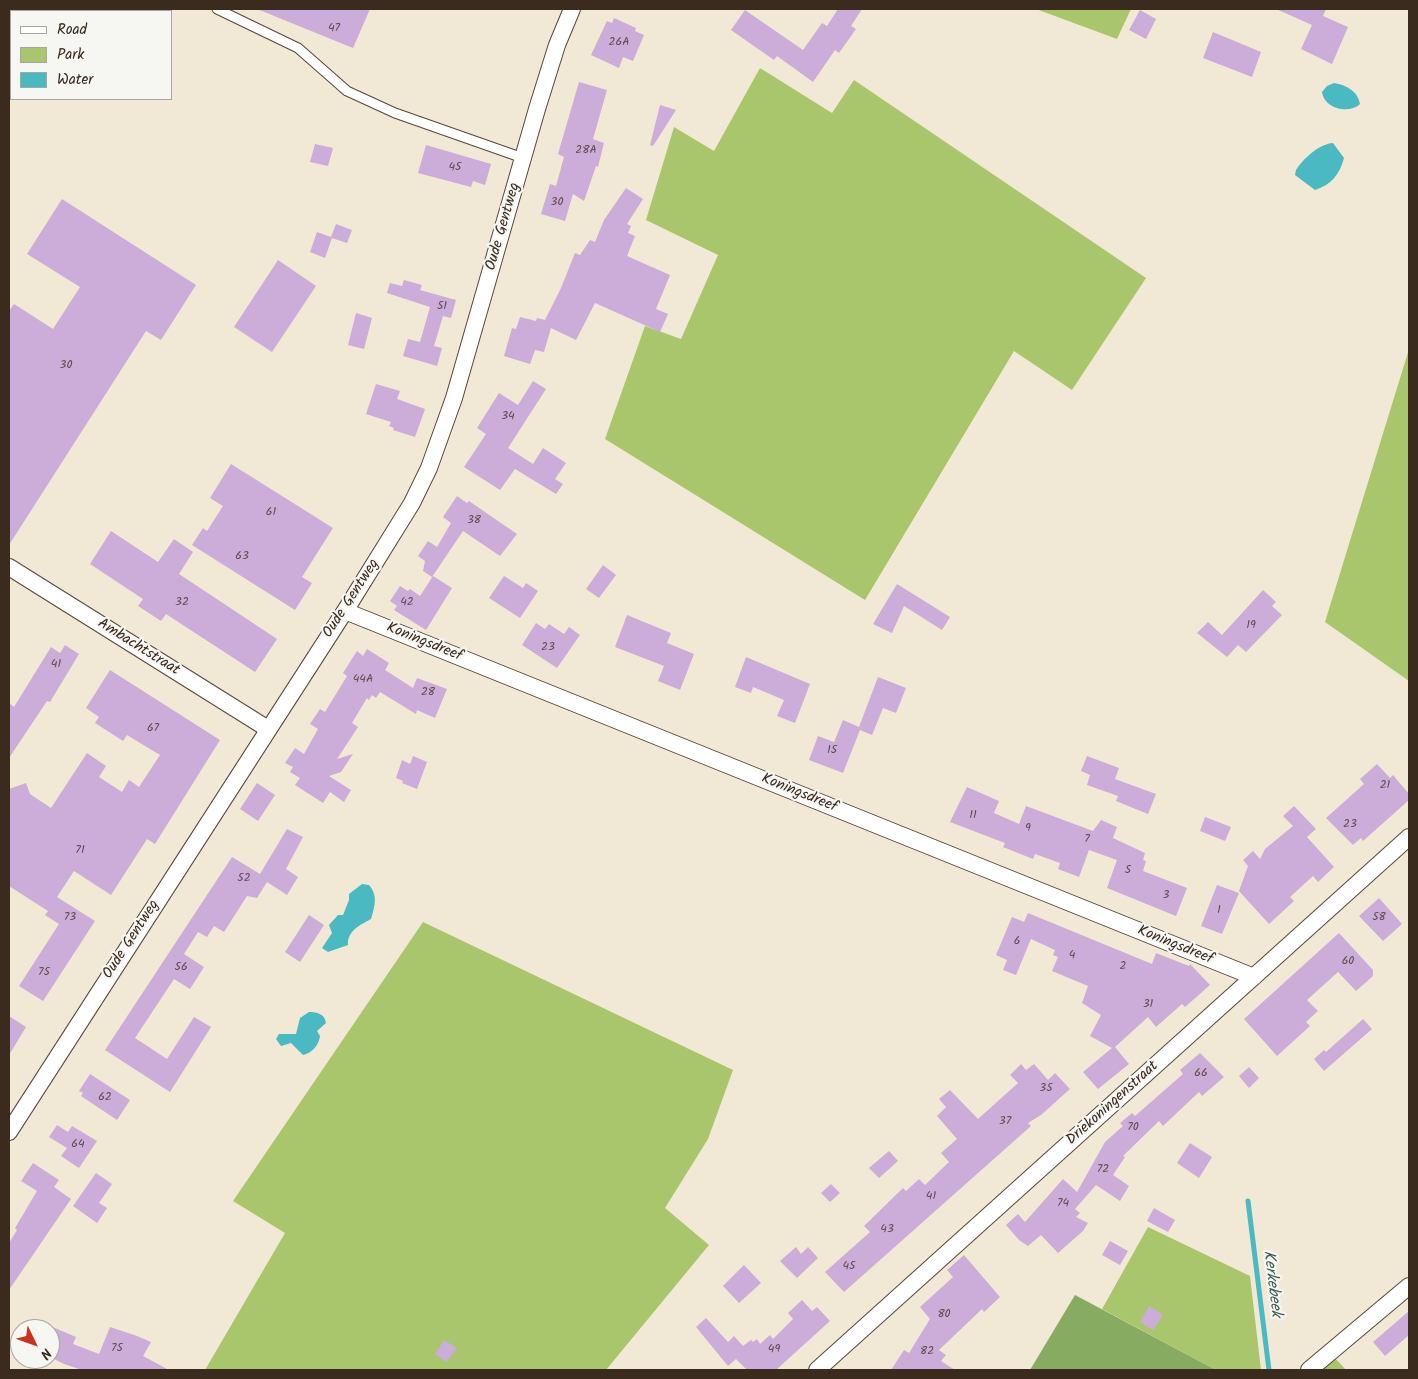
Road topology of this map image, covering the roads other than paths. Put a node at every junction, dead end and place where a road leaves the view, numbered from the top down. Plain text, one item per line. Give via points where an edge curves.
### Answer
1 (217, 9) edge
2 (572, 9) edge
3 (523, 158) junction
4 (9, 567) edge
5 (345, 611) junction
6 (268, 730) junction
7 (1409, 837) edge
8 (1254, 977) junction
9 (9, 1132) edge
10 (1409, 1286) edge
11 (817, 1370) edge
12 (1310, 1370) edge

1 - 3 lane via 298,48 347,91 395,113
2 - 3 street, Oude Gentweg
3 - 5 street, Oude Gentweg via 438,445 412,503
4 - 6 street, Ambachtstraat
5 - 6 street, Oude Gentweg
5 - 8 street, Koningsdreef
6 - 9 street, Oude Gentweg
7 - 8 street, Driekoningenstraat
8 - 11 street, Driekoningenstraat
10 - 12 street

